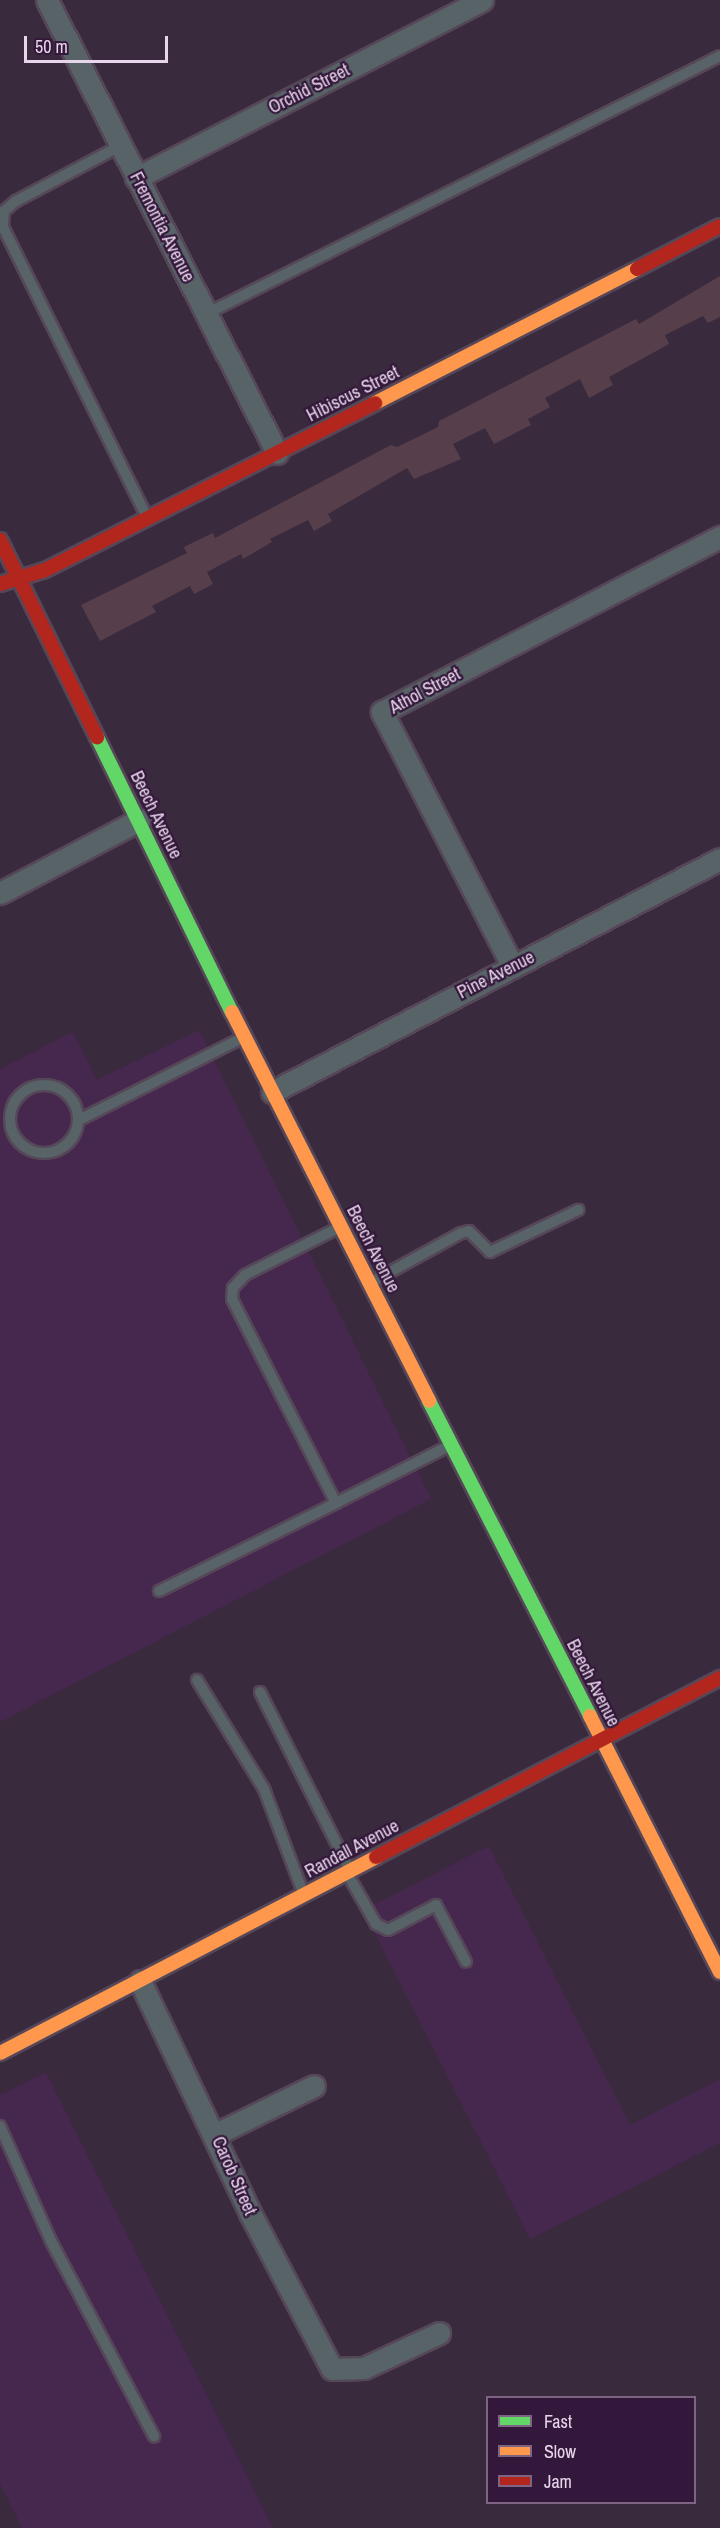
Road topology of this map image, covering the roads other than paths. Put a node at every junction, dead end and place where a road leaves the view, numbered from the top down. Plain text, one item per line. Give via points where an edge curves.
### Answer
1 (47, 0) edge
2 (482, 0) edge
3 (720, 56) edge
4 (120, 146) junction
5 (136, 178) junction
6 (720, 226) edge
7 (206, 314) junction
8 (277, 453) junction
9 (148, 519) junction
10 (720, 537) edge
11 (0, 540) edge
12 (17, 576) junction
13 (0, 584) edge
14 (138, 820) junction
15 (720, 859) edge
16 (0, 893) edge
17 (513, 967) junction
18 (244, 1037) junction
19 (272, 1092) junction
20 (79, 1120) junction
21 (578, 1210) dead end
22 (341, 1227) junction
23 (370, 1283) junction
24 (453, 1444) junction
25 (336, 1503) junction
26 (159, 1592) dead end
27 (720, 1678) edge
28 (197, 1680) dead end
29 (260, 1692) dead end
30 (601, 1739) junction
31 (349, 1871) junction
32 (304, 1895) junction
33 (466, 1962) dead end
34 (720, 1972) edge
35 (140, 1981) junction
36 (0, 2053) edge
37 (314, 2086) dead end
38 (0, 2126) edge
39 (216, 2134) junction
40 (439, 2333) dead end
41 (154, 2436) dead end

1 - 4 street, Fremontia Avenue
2 - 5 street, Orchid Street
3 - 7 lane
4 - 5 street, Fremontia Avenue
4 - 9 lane via 16,201 4,211 3,227
5 - 7 street, Fremontia Avenue
6 - 8 street, Hibiscus Street
7 - 8 street, Fremontia Avenue
8 - 9 street, Hibiscus Street
9 - 12 street, Hibiscus Street via 45,570
10 - 17 street, Athol Street via 382,712
11 - 12 street, Beech Avenue
12 - 13 street, Hibiscus Street
12 - 14 street, Beech Avenue
14 - 16 street
14 - 18 street, Beech Avenue
15 - 17 street, Pine Avenue
17 - 19 street, Pine Avenue
18 - 19 street, Beech Avenue
18 - 20 lane
19 - 22 street, Beech Avenue
20 - 20 lane via 70,1141 61,1149 40,1153 21,1144 10,1114 29,1088 52,1085 71,1098
21 - 23 lane via 490,1252 469,1231 461,1233
22 - 23 street, Beech Avenue
22 - 25 lane via 245,1275 233,1288 232,1299
23 - 24 street, Beech Avenue
24 - 25 lane
24 - 30 street, Beech Avenue
25 - 26 lane
27 - 30 street, Randall Avenue
28 - 32 lane via 264,1789
29 - 31 lane
30 - 31 street, Randall Avenue
30 - 34 street, Beech Avenue
31 - 32 street, Randall Avenue
31 - 33 lane via 376,1924 388,1930 436,1905
32 - 35 street, Randall Avenue
35 - 36 street, Randall Avenue
35 - 39 street, Carob Street
37 - 39 street
38 - 41 lane via 51,2241
39 - 40 street, Carob Street via 250,2213 332,2369 364,2368

